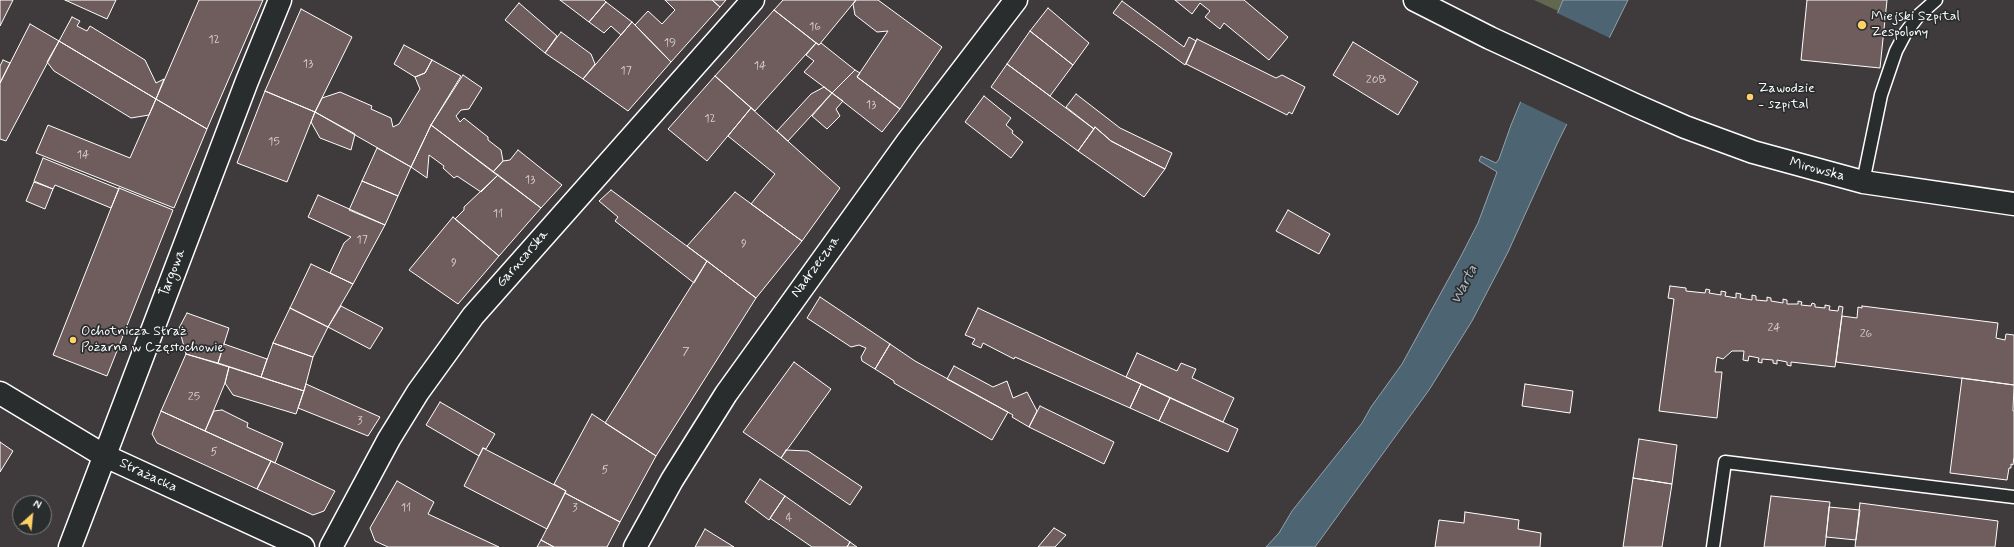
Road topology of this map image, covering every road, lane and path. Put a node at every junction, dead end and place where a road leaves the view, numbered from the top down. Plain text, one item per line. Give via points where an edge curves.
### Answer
1 (280, 0) edge
2 (753, 0) edge
3 (1016, 0) edge
4 (1415, 0) edge
5 (1936, 0) edge
6 (1863, 182) junction
7 (2014, 204) edge
8 (0, 392) edge
9 (103, 455) junction
10 (2014, 498) edge
11 (70, 547) edge
12 (302, 547) edge
13 (331, 547) edge
14 (635, 547) edge
15 (1713, 547) edge

1 - 9 street, Targowa
2 - 13 street, Garncarska via 473,316 418,392 389,439
3 - 14 street, Nadrzeczna via 908,140 730,388 672,480
4 - 6 street, Mirowska via 1490,38 1685,127 1753,152
5 - 6 lane via 1919,15 1906,32 1894,56 1881,95
6 - 7 street, Mirowska
8 - 9 street, Strażacka
9 - 11 street, Targowa
9 - 12 street, Strażacka
10 - 15 lane via 1725,462

